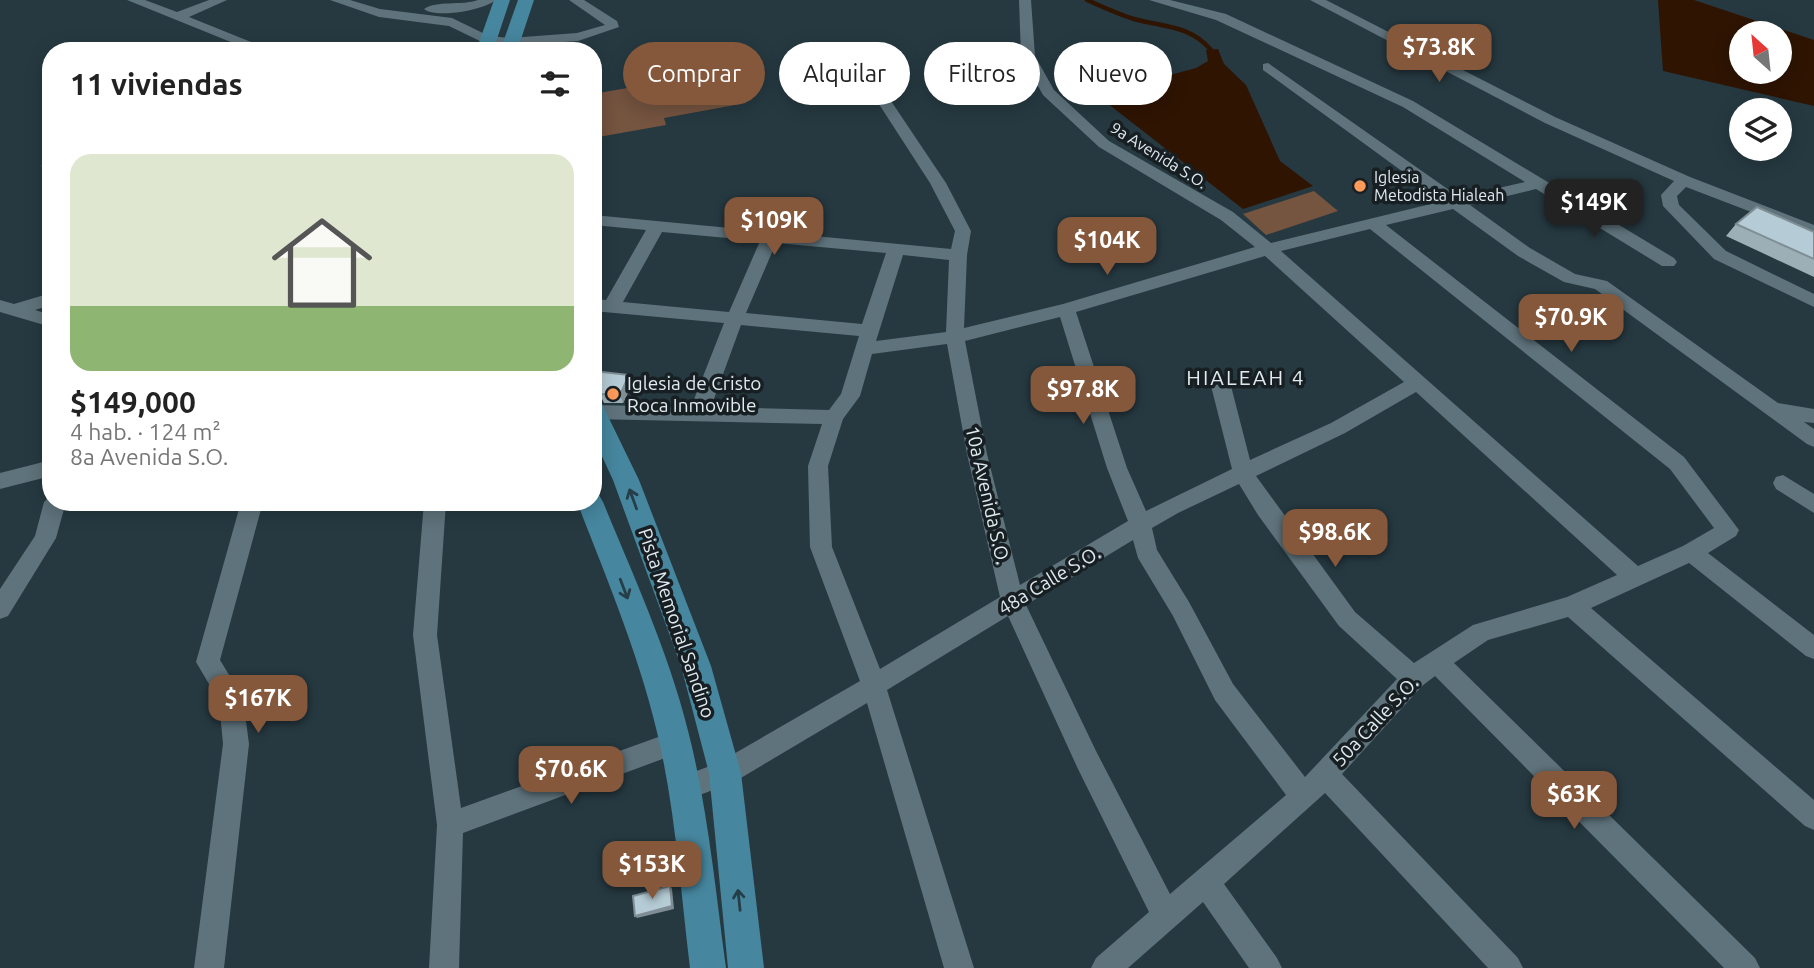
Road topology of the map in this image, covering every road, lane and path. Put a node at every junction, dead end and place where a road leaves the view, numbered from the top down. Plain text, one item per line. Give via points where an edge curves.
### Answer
1 (134, 0) edge
2 (221, 0) edge
3 (336, 0) edge
4 (374, 0) edge
5 (490, 0) edge
6 (502, 0) edge
7 (526, 0) edge
8 (575, 0) edge
9 (1025, 0) edge
10 (1155, 0) edge
11 (1316, 0) edge
12 (431, 13) junction
13 (176, 17) junction
14 (242, 42) edge
15 (481, 42) edge
16 (486, 42) edge
17 (511, 42) edge
18 (544, 42) edge
19 (1268, 67) dead end
20 (887, 105) edge
21 (1684, 180) junction
22 (1539, 183) junction
23 (1458, 202) junction
24 (602, 221) edge
25 (1371, 222) junction
26 (657, 226) junction
27 (1814, 231) edge
28 (770, 237) junction
29 (1268, 249) junction
30 (897, 250) junction
31 (958, 256) junction
32 (1668, 262) dead end
33 (1814, 300) edge
34 (42, 301) edge
35 (602, 306) edge
36 (6, 308) edge
37 (1066, 309) junction
38 (42, 318) edge
39 (734, 320) junction
40 (956, 337) junction
41 (866, 340) junction
42 (1419, 382) junction
43 (1221, 386) dead end
44 (1770, 409) junction
45 (602, 411) edge
46 (699, 412) junction
47 (1814, 416) edge
48 (834, 417) junction
49 (602, 428) edge
50 (1814, 439) edge
51 (42, 470) edge
52 (1243, 472) junction
53 (0, 481) edge
54 (1783, 483) dead end
55 (1814, 505) edge
56 (52, 511) edge
57 (250, 511) edge
58 (434, 511) edge
59 (593, 511) edge
60 (1141, 526) junction
61 (1691, 552) junction
62 (1636, 577) junction
63 (1013, 602) junction
64 (1572, 606) junction
65 (0, 609) edge
66 (1814, 649) edge
67 (1436, 661) junction
68 (1413, 678) junction
69 (874, 686) junction
70 (675, 743) junction
71 (725, 773) junction
72 (1325, 774) junction
73 (684, 788) junction
74 (1304, 797) junction
75 (1814, 817) edge
76 (450, 825) junction
77 (1206, 882) junction
78 (1166, 916) junction
79 (209, 968) edge
80 (444, 968) edge
81 (708, 968) edge
82 (747, 968) edge
83 (959, 968) edge
84 (1106, 968) edge
85 (1267, 968) edge
86 (1508, 968) edge
87 (1745, 968) edge

1 - 13 street
2 - 13 street
3 - 12 street via 379,13
4 - 12 street
5 - 12 street
6 - 16 main road
7 - 17 main road
8 - 18 street via 611,27
9 - 29 street, 9a Avenida S.O. via 1028,56 1048,92 1104,144 1227,216
10 - 22 street via 1213,14 1378,88
11 - 21 street via 1456,73
12 - 15 street
13 - 14 street
19 - 23 street
20 - 31 street, 10a Avenida S.O. via 938,183 963,231
21 - 27 street
21 - 33 street via 1669,195 1671,206 1720,255
22 - 23 street
22 - 32 street
23 - 25 street
23 - 44 street via 1570,278 1601,285
24 - 26 street
25 - 29 street
25 - 61 street, 50a Calle S.O. via 1677,463 1728,530
26 - 28 street
26 - 35 street
28 - 30 street
28 - 39 street
29 - 37 street
29 - 42 street, 9a Avenida S.O.
30 - 31 street
30 - 41 street
31 - 40 street, 10a Avenida S.O.
34 - 36 street
35 - 39 street
36 - 38 street
37 - 40 street
37 - 60 street via 1117,468
39 - 41 street
39 - 46 street
40 - 41 street
40 - 63 street, 10a Avenida S.O. via 977,454
41 - 48 street via 850,396
42 - 52 street, 48a Calle S.O. via 1338,428
42 - 62 street, 9a Avenida S.O.
43 - 52 street
44 - 47 street
44 - 50 street
45 - 46 street
46 - 48 street
48 - 69 street via 818,466 821,547
71 -> 49 main road, Pista Memorial Sandino via 696,666
51 - 53 street
52 - 60 street, 48a Calle S.O.
52 - 68 street via 1347,619
54 - 55 street
56 - 65 street via 45,538
57 - 79 street via 208,662 231,698 236,744
58 - 76 street via 425,635
59 -> 70 main road, Pista Memorial Sandino via 651,660
60 - 63 street, 48a Calle S.O.
60 - 74 street via 1146,552 1224,692
61 - 62 street, 50a Calle S.O.
61 - 66 street
62 - 64 street, 50a Calle S.O.
63 - 69 street, 48a Calle S.O.
63 - 78 street, 10a Avenida S.O.
64 - 67 street, 50a Calle S.O. via 1481,632
64 - 75 street
67 - 68 street, 50a Calle S.O.
67 - 87 street
68 - 72 street, 50a Calle S.O.
69 - 71 street, 48a Calle S.O.
69 - 83 street
70 - 73 main road, Pista Memorial Sandino
70 - 76 street
71 - 73 street, 48a Calle S.O.
82 -> 71 main road, Pista Memorial Sandino
72 - 74 street, 50a Calle S.O.
72 - 86 street
73 - 81 main road, Pista Memorial Sandino
74 - 77 street, 50a Calle S.O.
76 - 80 street
77 - 78 street, 50a Calle S.O.
77 - 85 street
78 - 84 street, 50a Calle S.O.

